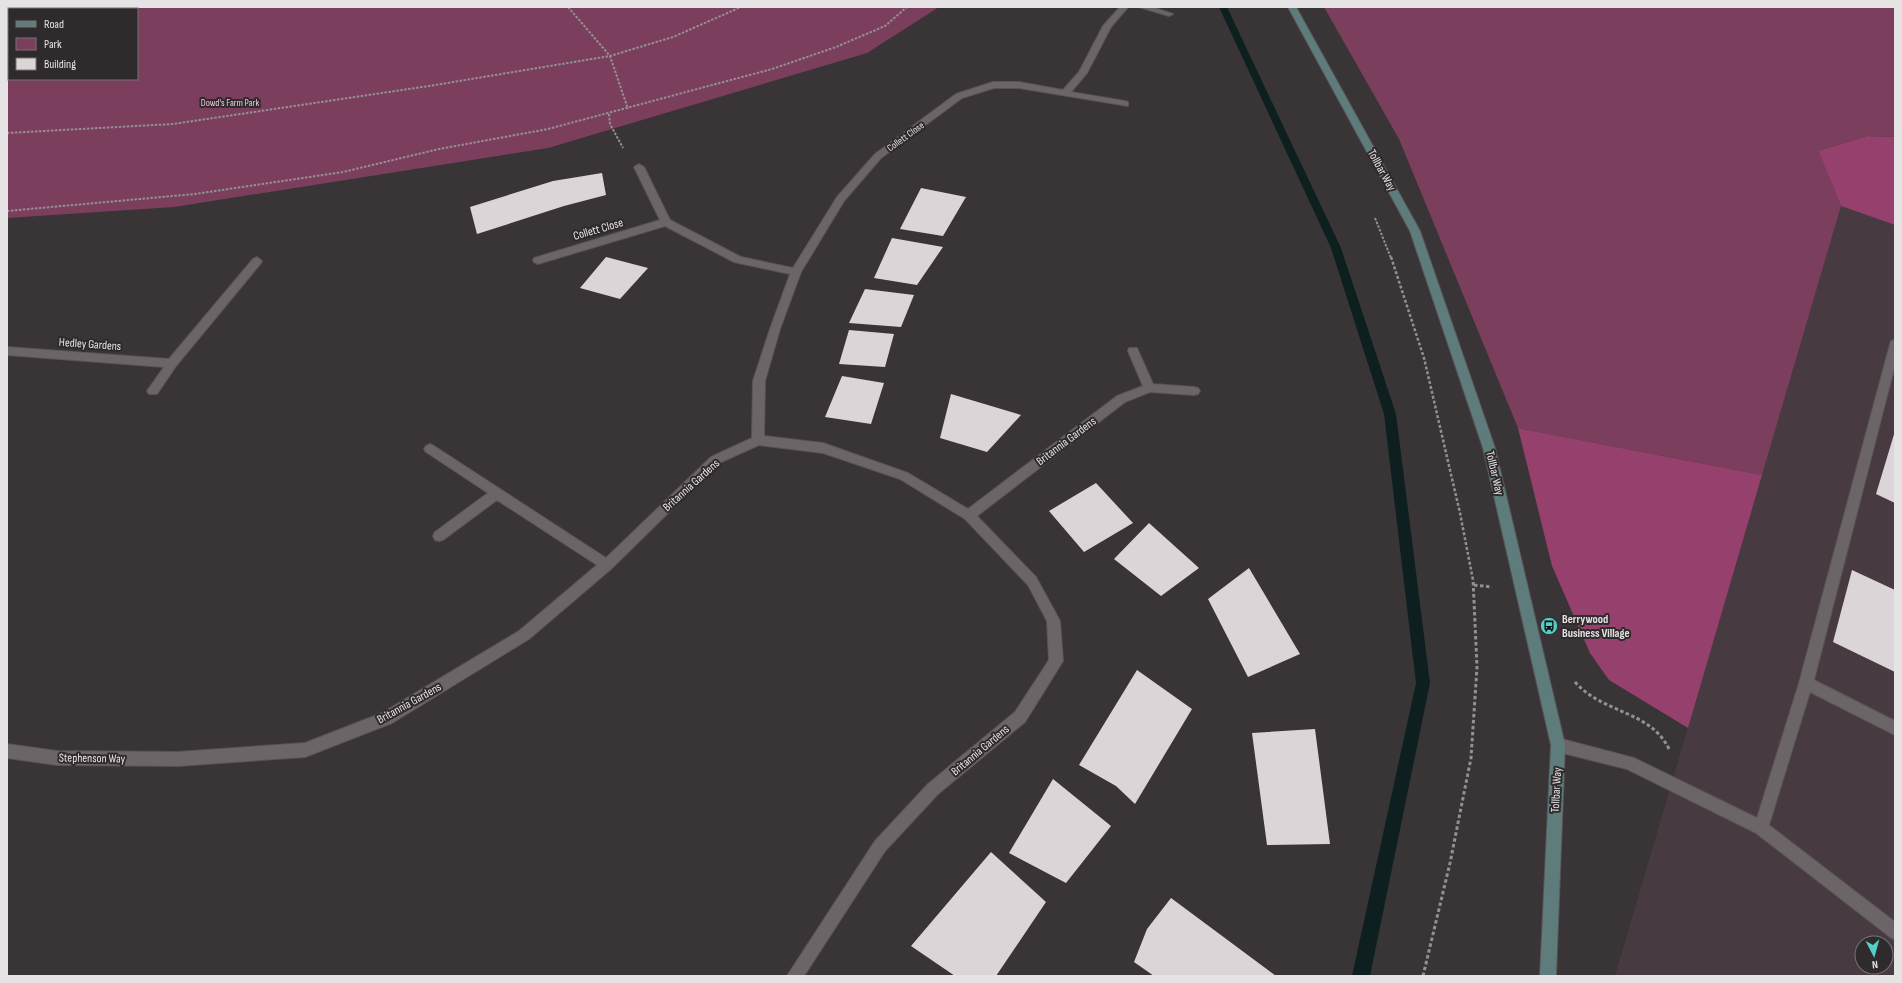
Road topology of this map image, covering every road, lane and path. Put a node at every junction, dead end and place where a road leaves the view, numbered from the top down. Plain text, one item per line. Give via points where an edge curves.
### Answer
1 (568, 7) edge
2 (741, 7) edge
3 (908, 7) edge
4 (1124, 7) edge
5 (1143, 7) edge
6 (1292, 7) edge
7 (1169, 14) dead end
8 (610, 56) junction
9 (1066, 92) junction
10 (1125, 104) dead end
11 (628, 109) junction
12 (609, 114) junction
13 (7, 133) edge
14 (639, 167) joint
15 (7, 211) edge
16 (1374, 217) dead end
17 (666, 222) junction
18 (538, 260) dead end
19 (257, 261) dead end
20 (796, 272) junction
21 (1895, 344) edge
22 (7, 350) edge
23 (1133, 351) dead end
24 (172, 363) junction
25 (1148, 388) junction
26 (153, 391) dead end
27 (1194, 392) dead end
28 (758, 440) junction
29 (430, 449) dead end
30 (496, 494) junction
31 (969, 515) junction
32 (439, 536) dead end
33 (607, 565) junction
34 (1474, 585) junction
35 (1522, 591) junction
36 (1574, 680) dead end
37 (1806, 682) junction
38 (1895, 728) edge
39 (1558, 745) junction
40 (7, 751) edge
41 (178, 759) joint
42 (1663, 780) junction
43 (1760, 828) junction
44 (1895, 932) edge
45 (795, 976) edge
46 (1423, 976) edge
47 (1548, 976) edge

1 - 8 path
2 - 8 path via 673,37
3 - 11 path via 884,26 836,47 772,69
4 - 9 street via 1107,26 1083,73
5 - 7 street
6 - 35 main road, Tollbar Way via 1415,231 1489,448
8 - 11 path
8 - 13 path via 173,124
9 - 10 street, Collett Close
9 - 20 street, Collett Close via 1019,85 993,85 960,96 878,156 840,199
11 - 12 path
12 - 14 path via 615,135 628,156
12 - 15 path via 342,172 195,194
14 - 17 street
16 - 34 path via 1398,275 1424,358
17 - 18 street, Collett Close
17 - 20 street via 738,260
19 - 24 street
20 - 28 street, Collett Close via 759,381
21 - 37 street
22 - 24 street, Hedley Gardens
23 - 25 street
24 - 26 street
25 - 27 street, Britannia Gardens
25 - 31 street, Britannia Gardens via 1121,399
28 - 31 street, Britannia Gardens via 823,448 904,476
28 - 33 street, Britannia Gardens via 715,460
29 - 30 street
30 - 32 street
30 - 33 street
31 - 45 street, Britannia Gardens via 1032,581 1053,621 1056,661 1020,717 932,789 880,846
33 - 41 street, Britannia Gardens via 524,635 387,718 305,750
34 - 35 path
34 - 46 path via 1477,667 1471,758
35 - 39 main road, Tollbar Way
36 - 42 path via 1578,687 1592,698 1651,726 1666,739 1671,754
37 - 38 street
37 - 43 street
39 - 42 street via 1629,763
39 - 47 main road, Tollbar Way
40 - 41 street, Stephenson Way via 57,758
42 - 43 street
43 - 44 street

